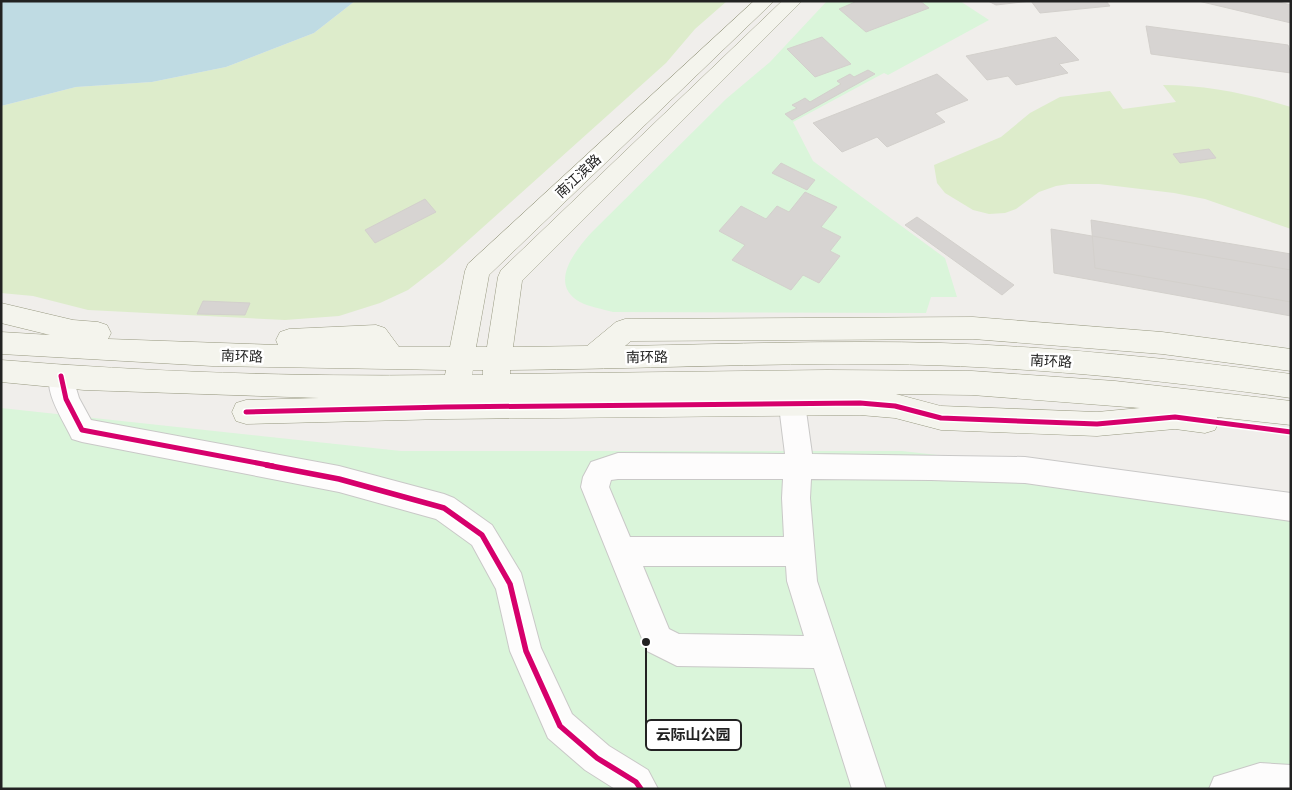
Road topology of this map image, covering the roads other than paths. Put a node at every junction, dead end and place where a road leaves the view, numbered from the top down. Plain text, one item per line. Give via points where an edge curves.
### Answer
1 (764, 1) edge
2 (793, 1) edge
3 (1, 314) edge
4 (1, 344) edge
5 (498, 358) junction
6 (592, 358) junction
7 (393, 359) junction
8 (462, 359) junction
9 (1291, 360) edge
10 (1, 371) edge
11 (61, 376) junction
12 (494, 386) junction
13 (1291, 386) edge
14 (456, 387) junction
15 (790, 393) junction
16 (246, 412) dead end
17 (1291, 413) edge
18 (1291, 432) edge
19 (798, 466) junction
20 (1291, 507) edge
21 (800, 551) junction
22 (622, 552) junction
23 (825, 652) junction
24 (1291, 782) edge
25 (1239, 787) edge
26 (642, 789) edge
27 (869, 789) edge

1 - 8 main road, 南江滨路 via 477,271
2 - 5 main road, 南江滨路 via 510,277
3 - 7 main road via 14,314 73,332 274,340 376,336
4 - 7 main road, 南环路
5 - 6 main road, 南环路
5 - 8 main road, 南环路
5 - 12 main road, 南江滨路
6 - 9 main road via 625,330 973,328 1162,343
6 - 13 main road, 南环路 via 826,353 945,355 1076,362
7 - 8 main road, 南环路
8 - 14 main road, 南江滨路
10 - 11 main road, 南环路
11 - 14 main road, 南环路 via 369,388
11 - 26 street via 66,399 82,430 339,479 444,508 482,536 510,584 526,651 560,726 597,758
12 - 14 main road, 南环路
12 - 15 main road, 南环路
15 - 16 main road
15 - 17 main road, 南环路 via 972,383 1115,393
15 - 18 main road via 896,406 941,418 1097,424 1175,418
15 - 19 street
19 - 20 street via 1025,470
19 - 21 street via 796,498
19 - 22 street via 605,468 598,474 595,488
21 - 22 street
21 - 23 street via 802,581
22 - 23 street via 658,640 677,650
23 - 27 street
24 - 25 street via 1260,780

